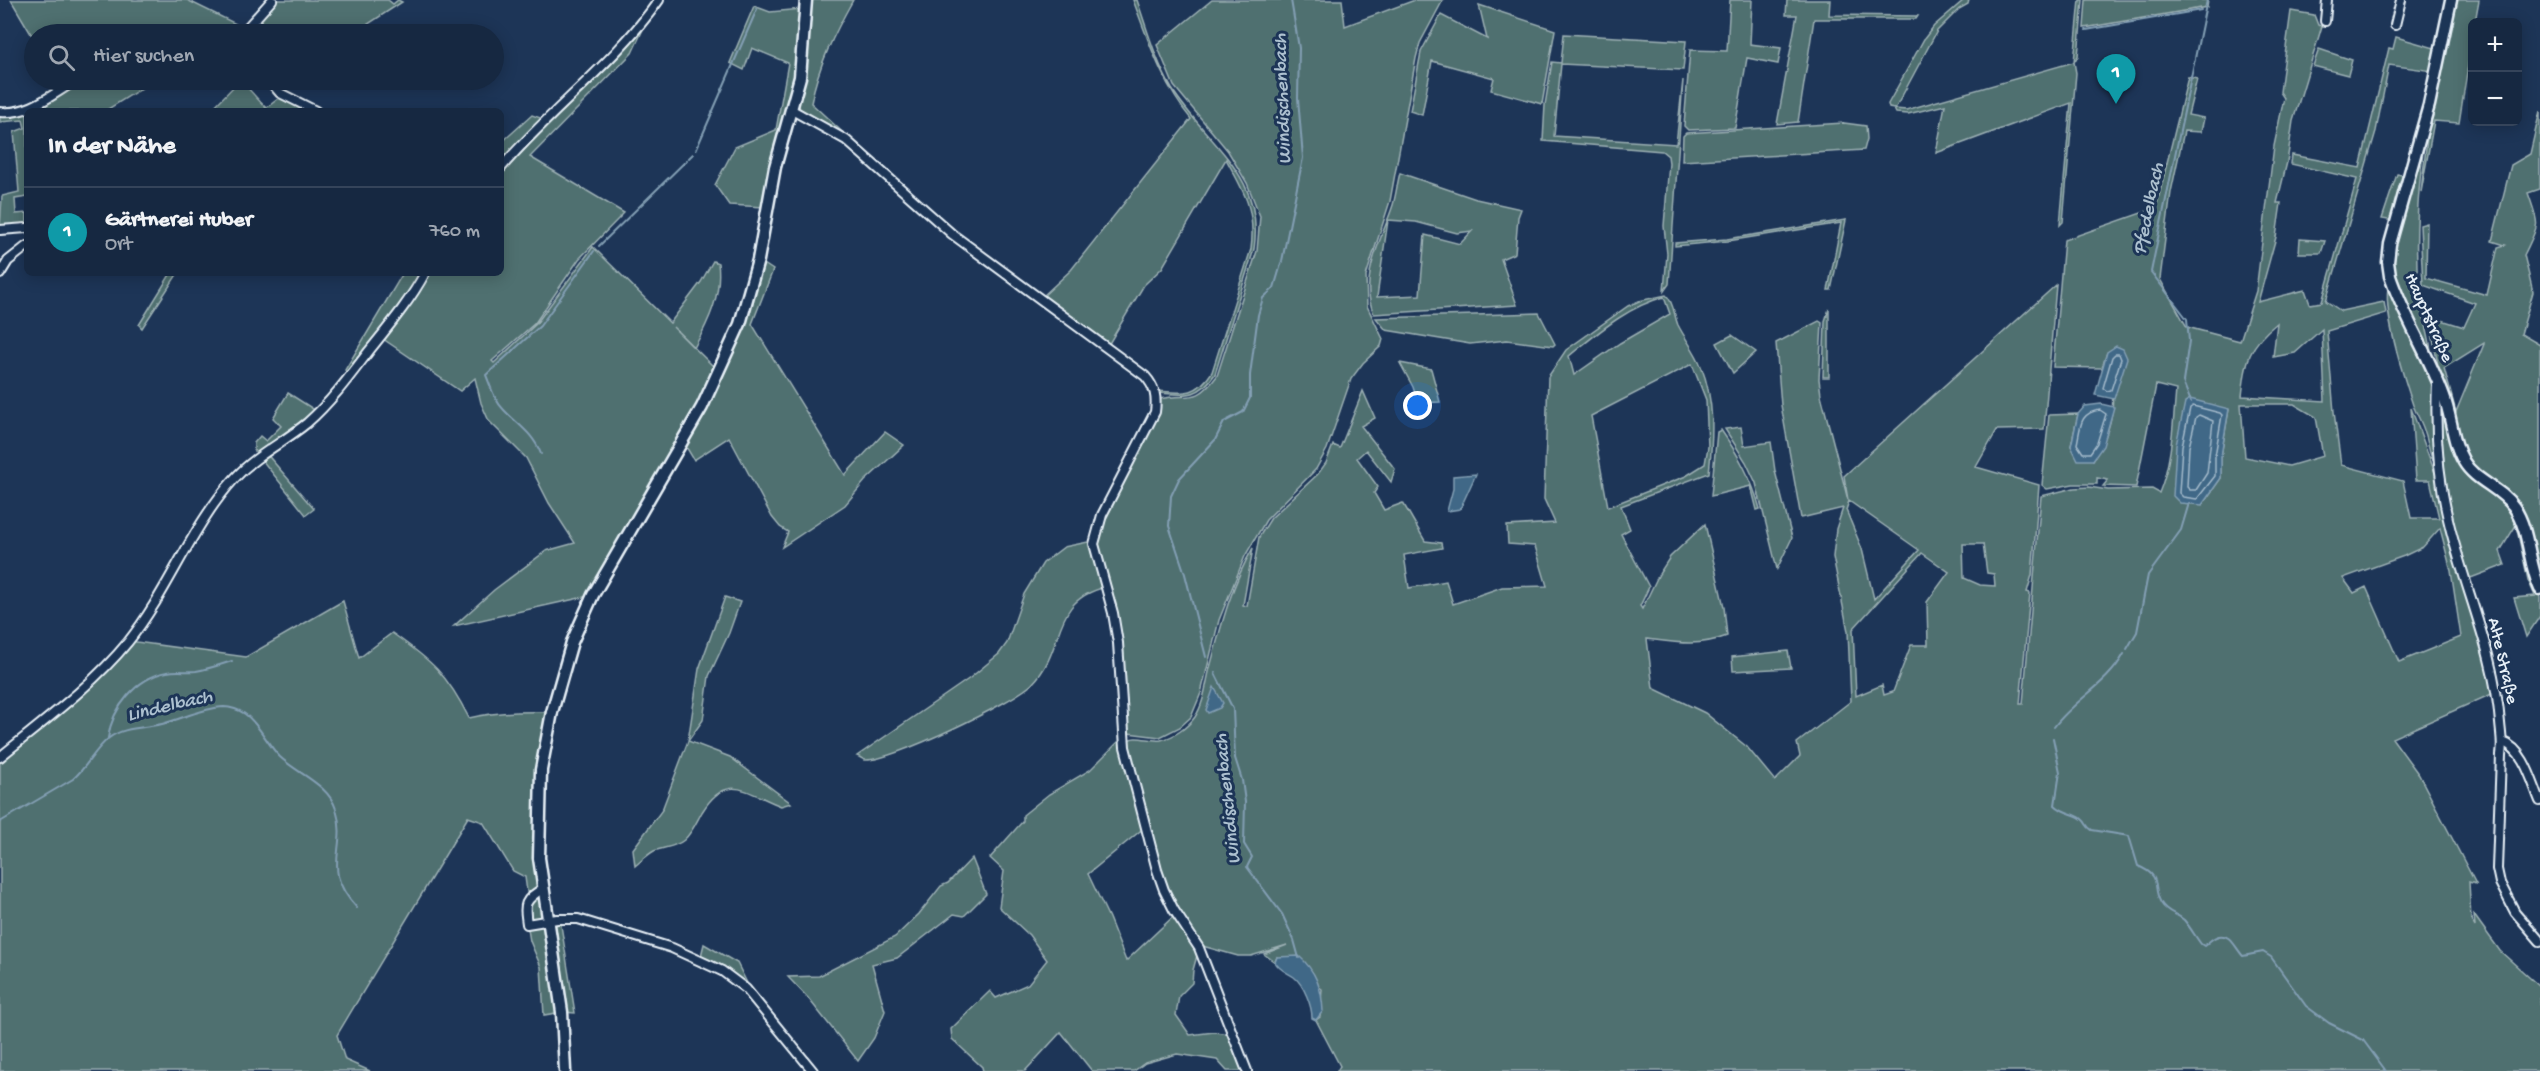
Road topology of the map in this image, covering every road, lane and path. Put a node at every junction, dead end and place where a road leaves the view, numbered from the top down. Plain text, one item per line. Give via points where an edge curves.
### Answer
1 (272, 0) edge
2 (659, 0) edge
3 (806, 0) edge
4 (2327, 0) edge
5 (2401, 0) edge
6 (2451, 0) edge
7 (2325, 21) dead end
8 (254, 24) edge
9 (2395, 25) dead end
10 (60, 90) edge
11 (277, 90) edge
12 (30, 108) edge
13 (310, 108) edge
14 (792, 110) junction
15 (24, 111) edge
16 (0, 112) edge
17 (504, 165) edge
18 (24, 228) edge
19 (0, 230) edge
20 (24, 248) edge
21 (0, 274) edge
22 (423, 276) edge
23 (2437, 378) junction
24 (2540, 589) edge
25 (2504, 742) junction
26 (0, 757) edge
27 (2540, 801) edge
28 (542, 889) junction
29 (547, 921) junction
30 (2540, 940) edge
31 (565, 1071) edge
32 (813, 1071) edge
33 (1247, 1071) edge

1 - 8 street
2 - 17 street via 616,51
3 - 14 main road via 800,77
4 - 7 street
5 - 9 street
6 - 23 main road, Hauptstraße via 2429,105 2388,262 2395,291
10 - 12 street
11 - 13 street
14 - 28 main road via 775,167 758,260 740,324 702,407 593,595 560,678 541,770 538,819
14 - 33 street via 846,140 952,234 1144,376 1154,388 1155,412 1102,515 1094,544 1118,643 1125,747 1157,870 1174,910 1199,948
15 - 16 street
18 - 19 street
20 - 21 street via 8,261
22 - 26 street via 334,397 307,423 247,465 223,491 129,641 100,673
23 - 24 main road, Hauptstraße via 2458,452 2465,465 2504,495 2522,522
23 - 25 street, Alte Straße via 2439,469 2447,518 2491,669
25 - 27 street via 2518,752
25 - 30 street, Alte Straße via 2500,883 2515,912
28 - 29 main road
28 - 29 street via 528,899 527,924
29 - 31 main road via 562,1012
29 - 32 street via 578,919 672,948 722,971 746,989

